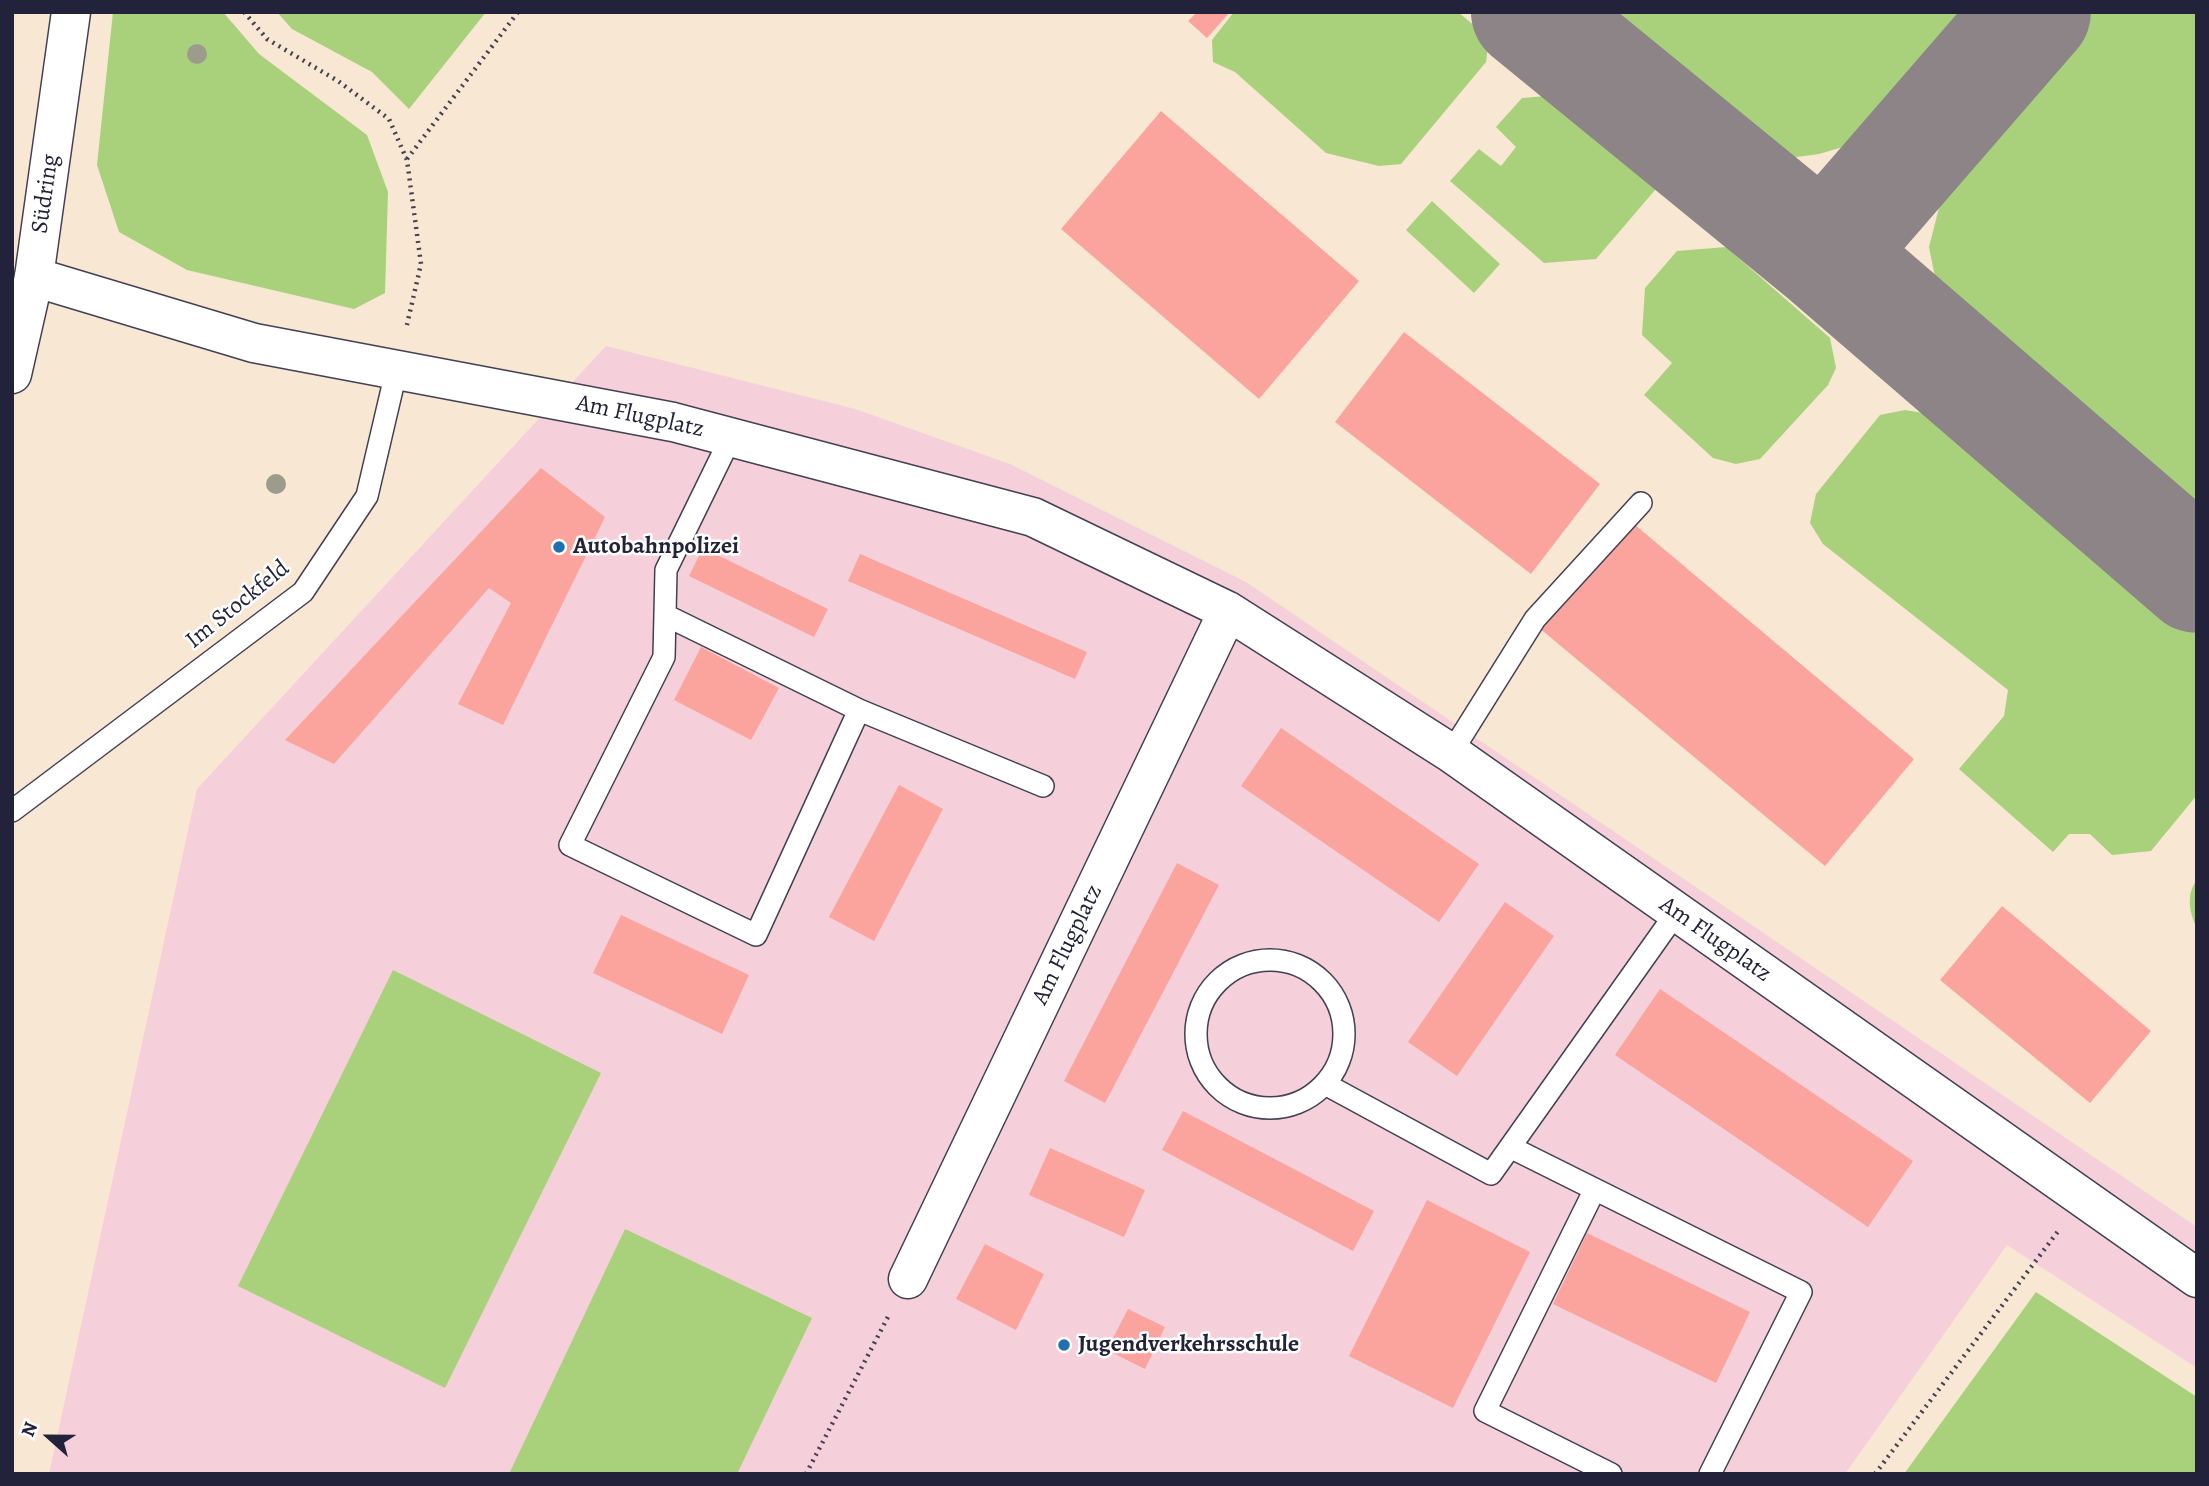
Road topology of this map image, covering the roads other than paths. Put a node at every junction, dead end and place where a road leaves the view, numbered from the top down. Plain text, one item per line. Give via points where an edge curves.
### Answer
1 (71, 12) edge
2 (34, 277) junction
3 (397, 368) junction
4 (12, 373) edge
5 (731, 437) junction
6 (1641, 503) dead end
7 (1228, 611) junction
8 (665, 615) junction
9 (859, 710) junction
10 (1451, 753) junction
11 (1043, 786) dead end
12 (12, 810) edge
13 (1676, 913) junction
14 (1325, 1084) junction
15 (1510, 1147) junction
16 (1594, 1191) junction
17 (2197, 1278) edge
18 (908, 1279) road end
19 (1611, 1474) edge
20 (1710, 1474) edge

1 - 2 street, Südring
2 - 3 street, Am Flugplatz via 254,343
2 - 4 street, Südring
3 - 5 street, Am Flugplatz
3 - 12 lane, Im Stockfeld via 367,496 303,592
5 - 7 street, Am Flugplatz via 1034,517
5 - 8 lane via 666,570
6 - 10 lane via 1535,619
7 - 10 street, Am Flugplatz
7 - 18 street, Am Flugplatz
8 - 9 lane
8 - 9 lane via 664,657 570,845 756,935
9 - 11 lane
10 - 13 street, Am Flugplatz
13 - 15 lane
13 - 17 street, Am Flugplatz
14 - 14 lane via 1338,1064 1344,1041 1343,1017 1334,995 1319,977 1299,964 1276,958 1251,961 1227,971 1209,989 1198,1012 1195,1037 1200,1061 1213,1083 1233,1099 1256,1108 1282,1108 1305,1100
14 - 15 lane via 1491,1174
15 - 16 lane
16 - 19 lane via 1485,1411
16 - 20 lane via 1801,1292

